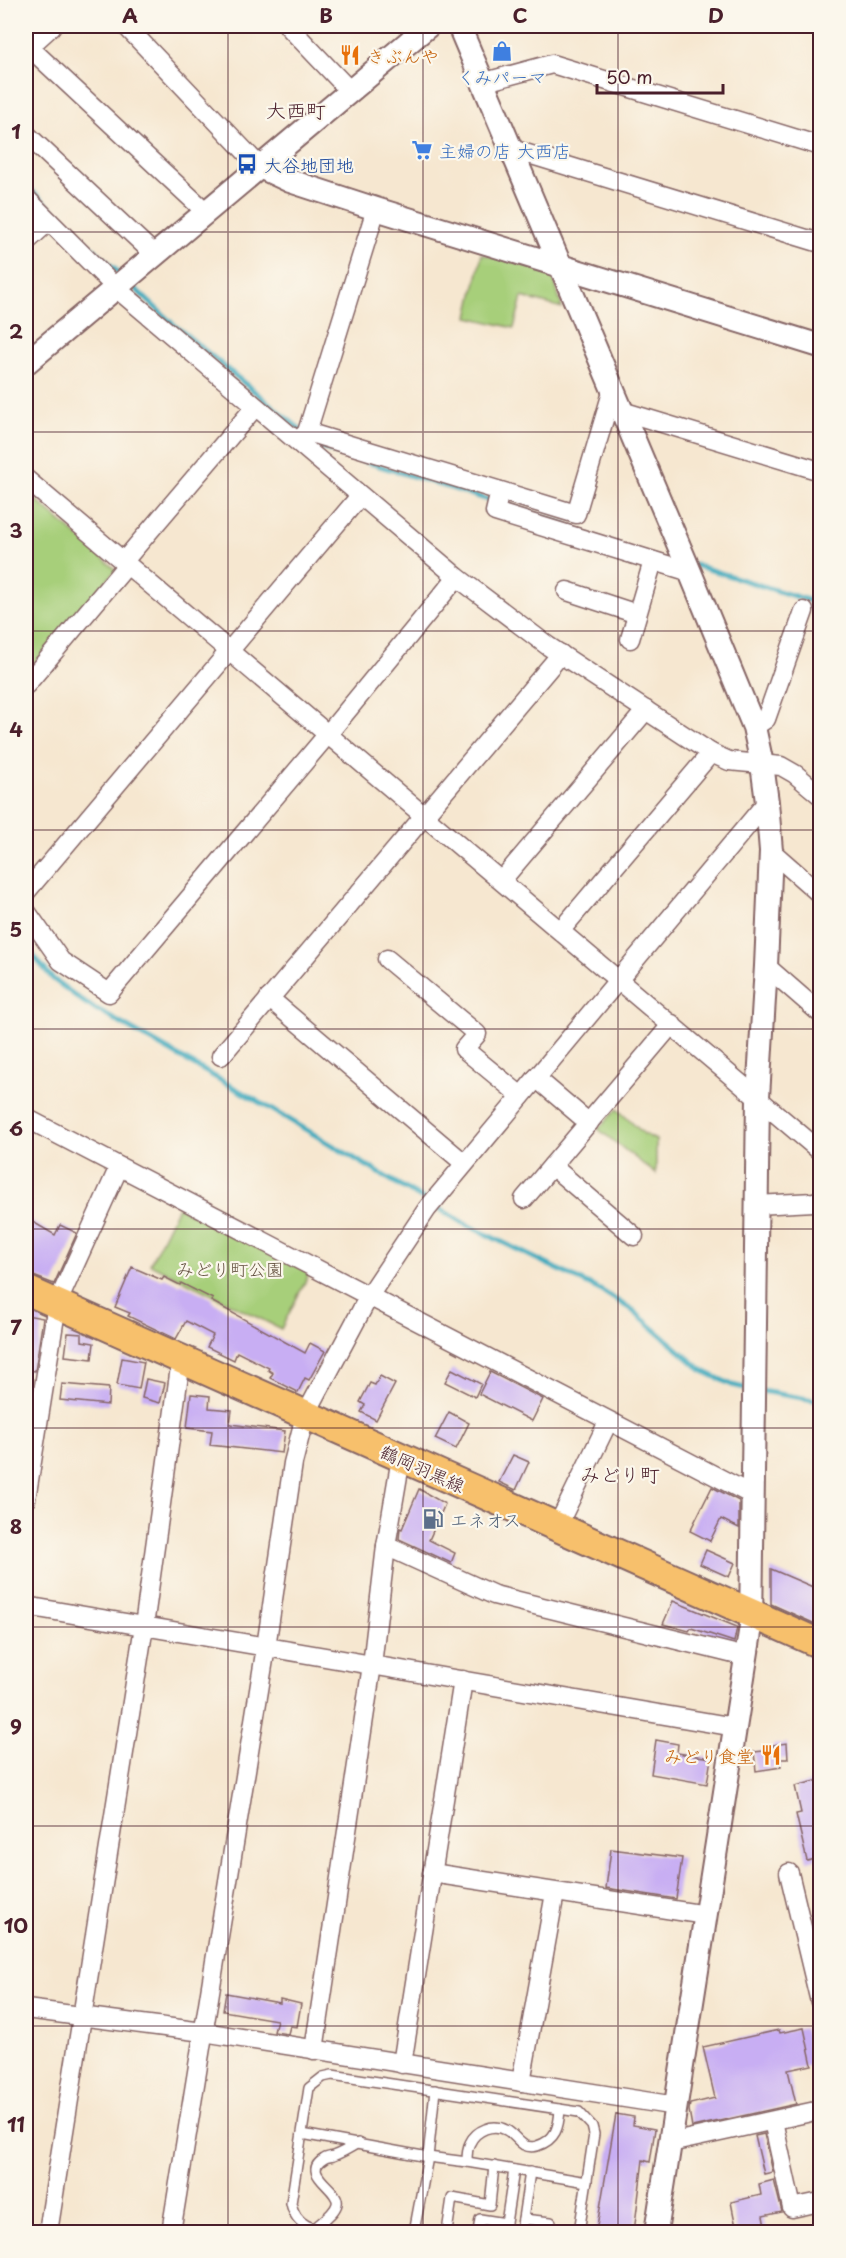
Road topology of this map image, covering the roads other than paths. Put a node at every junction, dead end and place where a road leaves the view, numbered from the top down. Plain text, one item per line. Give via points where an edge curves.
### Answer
1 (52, 26) edge
2 (126, 26) edge
3 (288, 26) edge
4 (428, 26) edge
5 (459, 26) edge
6 (485, 82) junction
7 (350, 91) junction
8 (26, 134) edge
9 (820, 146) edge
10 (512, 149) junction
11 (260, 167) junction
12 (26, 198) edge
13 (375, 209) junction
14 (206, 212) junction
15 (49, 221) junction
16 (26, 242) edge
17 (820, 243) edge
18 (155, 255) junction
19 (561, 265) junction
20 (116, 288) junction
21 (820, 346) edge
22 (26, 363) edge
23 (613, 389) junction
24 (255, 407) junction
25 (622, 411) junction
26 (302, 437) junction
27 (820, 471) edge
28 (28, 488) edge
29 (500, 491) junction
30 (360, 496) junction
31 (653, 561) junction
32 (125, 564) junction
33 (690, 572) junction
34 (457, 578) junction
35 (567, 591) dead end
36 (804, 611) dead end
37 (637, 614) junction
38 (630, 639) dead end
39 (229, 651) junction
40 (561, 654) junction
41 (26, 686) edge
42 (646, 710) junction
43 (754, 727) junction
44 (328, 734) junction
45 (711, 753) junction
46 (762, 764) junction
47 (820, 795) edge
48 (767, 802) junction
49 (424, 815) junction
50 (771, 851) junction
51 (502, 880) junction
52 (26, 892) edge
53 (820, 894) edge
54 (26, 911) edge
55 (561, 930) junction
56 (387, 959) dead end
57 (766, 966) junction
58 (619, 980) junction
59 (269, 999) junction
60 (820, 1013) edge
61 (672, 1024) junction
62 (221, 1056) dead end
63 (536, 1078) junction
64 (521, 1096) junction
65 (758, 1096) junction
66 (26, 1118) edge
67 (589, 1123) junction
68 (820, 1151) edge
69 (464, 1163) junction
70 (119, 1167) junction
71 (552, 1167) junction
72 (524, 1199) dead end
73 (756, 1205) junction
74 (818, 1206) edge
75 (634, 1236) dead end
76 (26, 1290) edge
77 (369, 1296) junction
78 (57, 1304) junction
79 (181, 1360) junction
80 (305, 1416) junction
81 (608, 1422) junction
82 (401, 1458) junction
83 (754, 1496) junction
84 (26, 1499) edge
85 (557, 1527) junction
86 (386, 1546) junction
87 (26, 1606) edge
88 (751, 1613) junction
89 (144, 1626) junction
90 (820, 1644) edge
91 (266, 1647) junction
92 (746, 1657) junction
93 (372, 1665) junction
94 (463, 1680) junction
95 (735, 1727) junction
96 (432, 1873) junction
97 (789, 1873) dead end
98 (555, 1893) junction
99 (706, 1915) junction
100 (819, 1991) edge
101 (26, 2009) edge
102 (82, 2016) junction
103 (203, 2032) junction
104 (314, 2050) junction
105 (402, 2064) junction
106 (521, 2082) junction
107 (435, 2091) junction
108 (676, 2106) junction
109 (560, 2109) junction
110 (820, 2110) edge
111 (773, 2121) junction
112 (302, 2134) junction
113 (358, 2143) junction
114 (670, 2143) junction
115 (428, 2157) junction
116 (466, 2162) junction
117 (494, 2166) junction
118 (514, 2170) junction
119 (530, 2172) junction
120 (587, 2182) junction
121 (820, 2202) edge
122 (523, 2219) junction
123 (551, 2222) dead end
124 (315, 2228) junction
125 (331, 2231) edge
126 (48, 2232) edge
127 (171, 2232) edge
128 (344, 2232) edge
129 (414, 2232) edge
130 (447, 2232) edge
131 (478, 2232) edge
132 (521, 2232) edge
133 (579, 2232) edge
134 (656, 2232) edge

1 - 14 street via 29,47
2 - 11 street
3 - 7 street
4 - 7 street
5 - 6 street
6 - 9 street via 552,64
6 - 10 street
7 - 11 street
8 - 18 street
10 - 17 street
10 - 19 street
11 - 13 street
11 - 14 street
12 - 15 street
13 - 19 street
13 - 26 street
14 - 18 street
15 - 16 street
15 - 20 street
18 - 20 street
19 - 21 street
19 - 23 street
20 - 22 street
20 - 24 street
23 - 25 street
23 - 29 street via 576,514
24 - 26 street
24 - 32 street
25 - 27 street
25 - 33 street
26 - 29 street
26 - 30 street
28 - 32 street
29 - 31 street via 495,512
30 - 34 street
30 - 39 street
31 - 33 street
31 - 37 street
32 - 39 street
32 - 41 street
33 - 43 street
34 - 40 street
34 - 44 street
35 - 37 street
36 - 43 street via 766,719
37 - 38 street
39 - 44 street
39 - 52 street
40 - 42 street
40 - 49 street
42 - 45 street
42 - 51 street
43 - 46 street
44 - 49 street
44 - 54 street via 109,993 61,961
45 - 46 street via 729,761
45 - 55 street
46 - 47 street via 782,766
46 - 48 street
48 - 50 street
48 - 58 street
49 - 51 street
49 - 59 street
50 - 53 street
50 - 57 street
51 - 55 street
55 - 58 street
56 - 64 street via 477,1034 464,1048
57 - 60 street
57 - 65 street
58 - 61 street
58 - 63 street
59 - 62 street
59 - 69 street
61 - 65 street
61 - 67 street
63 - 64 street
63 - 67 street
64 - 69 street
65 - 68 street
65 - 73 street
66 - 70 street
67 - 71 street
69 - 77 street via 432,1202
70 - 77 street
70 - 78 street
71 - 72 street
71 - 75 street
73 - 74 street
73 - 83 street
76 - 78 main road, 鶴岡羽黒線
77 - 80 street
77 - 81 street
78 - 79 main road, 鶴岡羽黒線
78 - 84 street
79 - 80 main road, 鶴岡羽黒線
79 - 89 street
80 - 82 main road, 鶴岡羽黒線
80 - 91 street via 292,1463
81 - 83 street
81 - 85 street
82 - 85 main road, 鶴岡羽黒線
82 - 86 street
83 - 88 street
85 - 88 main road, 鶴岡羽黒線
86 - 92 street via 494,1595
86 - 93 street
87 - 89 street
88 - 90 main road, 鶴岡羽黒線
88 - 92 street
89 - 91 street
89 - 102 street
91 - 93 street
91 - 103 street
92 - 95 street
93 - 94 street
93 - 104 street
94 - 95 street
94 - 96 street
95 - 99 street
96 - 98 street
96 - 105 street
97 - 100 street
98 - 99 street
98 - 106 street
99 - 108 street
101 - 102 street
102 - 103 street
102 - 126 street
103 - 104 street
103 - 127 street
104 - 105 street
105 - 106 street
106 - 108 street
107 - 109 lane
107 - 112 lane via 332,2075 323,2077 309,2088
107 - 115 lane
108 - 114 street
109 - 116 lane via 554,2137 544,2144 532,2147 503,2128 484,2129 469,2144
109 - 120 lane via 579,2112 592,2126
110 - 111 street
111 - 114 street
111 - 121 street via 792,2208
112 - 113 lane
112 - 124 lane via 291,2203 298,2220
113 - 115 lane
113 - 124 lane via 318,2165 317,2176 337,2196 338,2203
114 - 134 street
115 - 116 lane
115 - 129 lane
116 - 117 lane
117 - 118 lane
117 - 130 lane via 490,2205 452,2198
118 - 119 lane
118 - 131 lane via 506,2223 480,2219
119 - 120 lane
119 - 122 lane
120 - 133 lane
122 - 123 lane
122 - 132 lane
124 - 125 lane
125 - 128 lane

